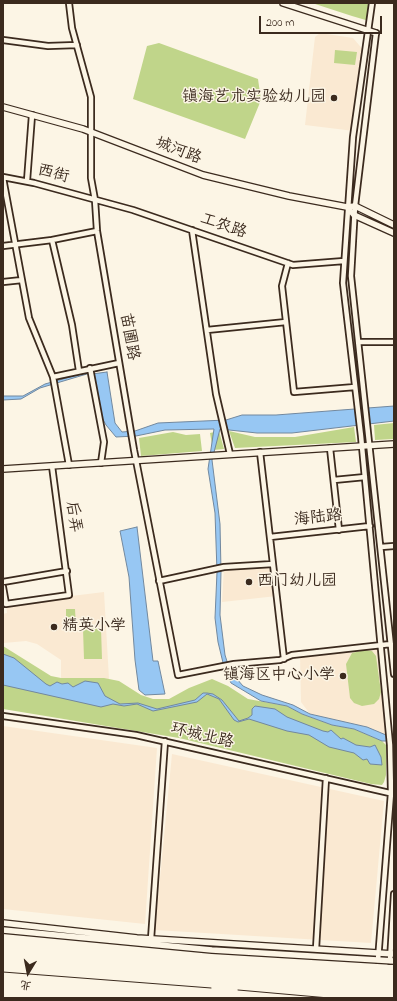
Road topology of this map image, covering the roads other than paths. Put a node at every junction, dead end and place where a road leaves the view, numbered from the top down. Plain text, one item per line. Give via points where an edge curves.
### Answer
1 (69, 3) edge
2 (283, 3) edge
3 (372, 3) edge
4 (368, 30) junction
5 (376, 33) joint
6 (3, 40) edge
7 (77, 45) junction
8 (3, 108) edge
9 (32, 115) junction
10 (92, 133) junction
11 (3, 178) edge
12 (27, 181) junction
13 (95, 200) junction
14 (355, 206) junction
15 (347, 207) junction
16 (354, 215) junction
17 (394, 225) edge
18 (192, 230) junction
19 (97, 231) junction
20 (394, 233) edge
21 (52, 240) junction
22 (15, 245) junction
23 (3, 246) edge
24 (344, 261) junction
25 (288, 263) junction
26 (22, 280) junction
27 (3, 282) edge
28 (286, 322) junction
29 (207, 330) junction
30 (360, 342) junction
31 (394, 342) edge
32 (119, 363) junction
33 (90, 368) junction
34 (79, 371) junction
35 (53, 377) junction
36 (355, 387) junction
37 (394, 444) edge
38 (362, 446) junction
39 (370, 446) junction
40 (330, 448) junction
41 (260, 452) junction
42 (230, 454) junction
43 (136, 461) junction
44 (102, 463) junction
45 (69, 465) junction
46 (52, 466) junction
47 (3, 469) edge
48 (365, 477) junction
49 (334, 480) junction
50 (370, 526) junction
51 (339, 530) junction
52 (270, 537) junction
53 (394, 546) edge
54 (381, 547) junction
55 (273, 564) junction
56 (67, 571) junction
57 (159, 580) junction
58 (3, 582) edge
59 (3, 586) edge
60 (392, 624) edge
61 (391, 644) junction
62 (382, 645) junction
63 (284, 659) junction
64 (393, 660) edge
65 (394, 674) edge
66 (3, 716) edge
67 (165, 742) junction
68 (326, 778) junction
69 (392, 793) edge
70 (394, 894) edge
71 (3, 923) edge
72 (3, 930) edge
73 (151, 939) junction
74 (316, 949) junction
75 (378, 953) junction
76 (392, 954) edge
77 (378, 960) junction
78 (392, 961) edge

1 - 7 street, 苗圃路
2 - 4 main road
3 - 4 street
4 - 5 main road
4 - 15 street via 353,136
5 - 14 street
6 - 7 street via 48,46
7 - 10 street, 苗圃路 via 91,97
8 - 9 main road, 城河路
9 - 10 main road, 城河路
9 - 12 street
10 - 13 street, 苗圃路 via 91,178
10 - 15 main road, 城河路 via 203,176
11 - 12 street, 西街
11 - 22 street
12 - 13 street, 西街
13 - 18 street, 工农路
13 - 19 street, 苗圃路
14 - 15 main road, 城河路
14 - 16 street
14 - 17 main road
15 - 16 main road
15 - 24 street
16 - 20 main road
16 - 30 street via 351,276
18 - 25 street, 工农路
18 - 29 street
19 - 21 street
19 - 32 street, 苗圃路
21 - 22 street
21 - 34 street via 72,326
22 - 23 street
22 - 26 street
24 - 25 street, 工农路 via 293,265
24 - 36 street via 343,283
25 - 28 street via 282,286
26 - 27 street
26 - 35 street via 30,318
28 - 29 street
28 - 36 street via 294,392
29 - 42 street via 221,418
30 - 31 street
30 - 39 street
32 - 33 street
32 - 43 street, 苗圃路
33 - 34 street
33 - 44 street via 104,442
34 - 35 street
35 - 45 street
36 - 38 street
37 - 39 main road
38 - 39 main road
38 - 40 main road
38 - 48 street
39 - 54 street
40 - 41 main road
40 - 49 street
41 - 42 main road
41 - 52 street
42 - 43 main road
43 - 44 main road
43 - 57 street, 苗圃路
44 - 45 main road
45 - 46 main road
46 - 47 main road
46 - 56 street, 后弄
48 - 49 street
48 - 50 street
49 - 51 street
50 - 51 street, 海陆路
50 - 62 street
51 - 52 street, 海陆路
52 - 55 street
53 - 54 street
54 - 60 street
55 - 57 street via 224,567
55 - 63 street
56 - 58 street
56 - 59 street, 后弄 via 69,595 6,604
57 - 63 street, 苗圃路 via 178,675 234,664
60 - 61 street
61 - 62 street
61 - 64 street
62 - 63 street via 292,655
62 - 69 street
64 - 65 street
66 - 67 street, 环城北路 via 136,735
67 - 68 street, 环城北路
67 - 73 street
68 - 69 street, 环城北路
68 - 74 street
69 - 75 street
70 - 76 street
71 - 73 main road
72 - 77 main road via 212,950
73 - 74 main road
74 - 75 main road
75 - 76 main road
75 - 77 street
76 - 78 street
77 - 78 main road

